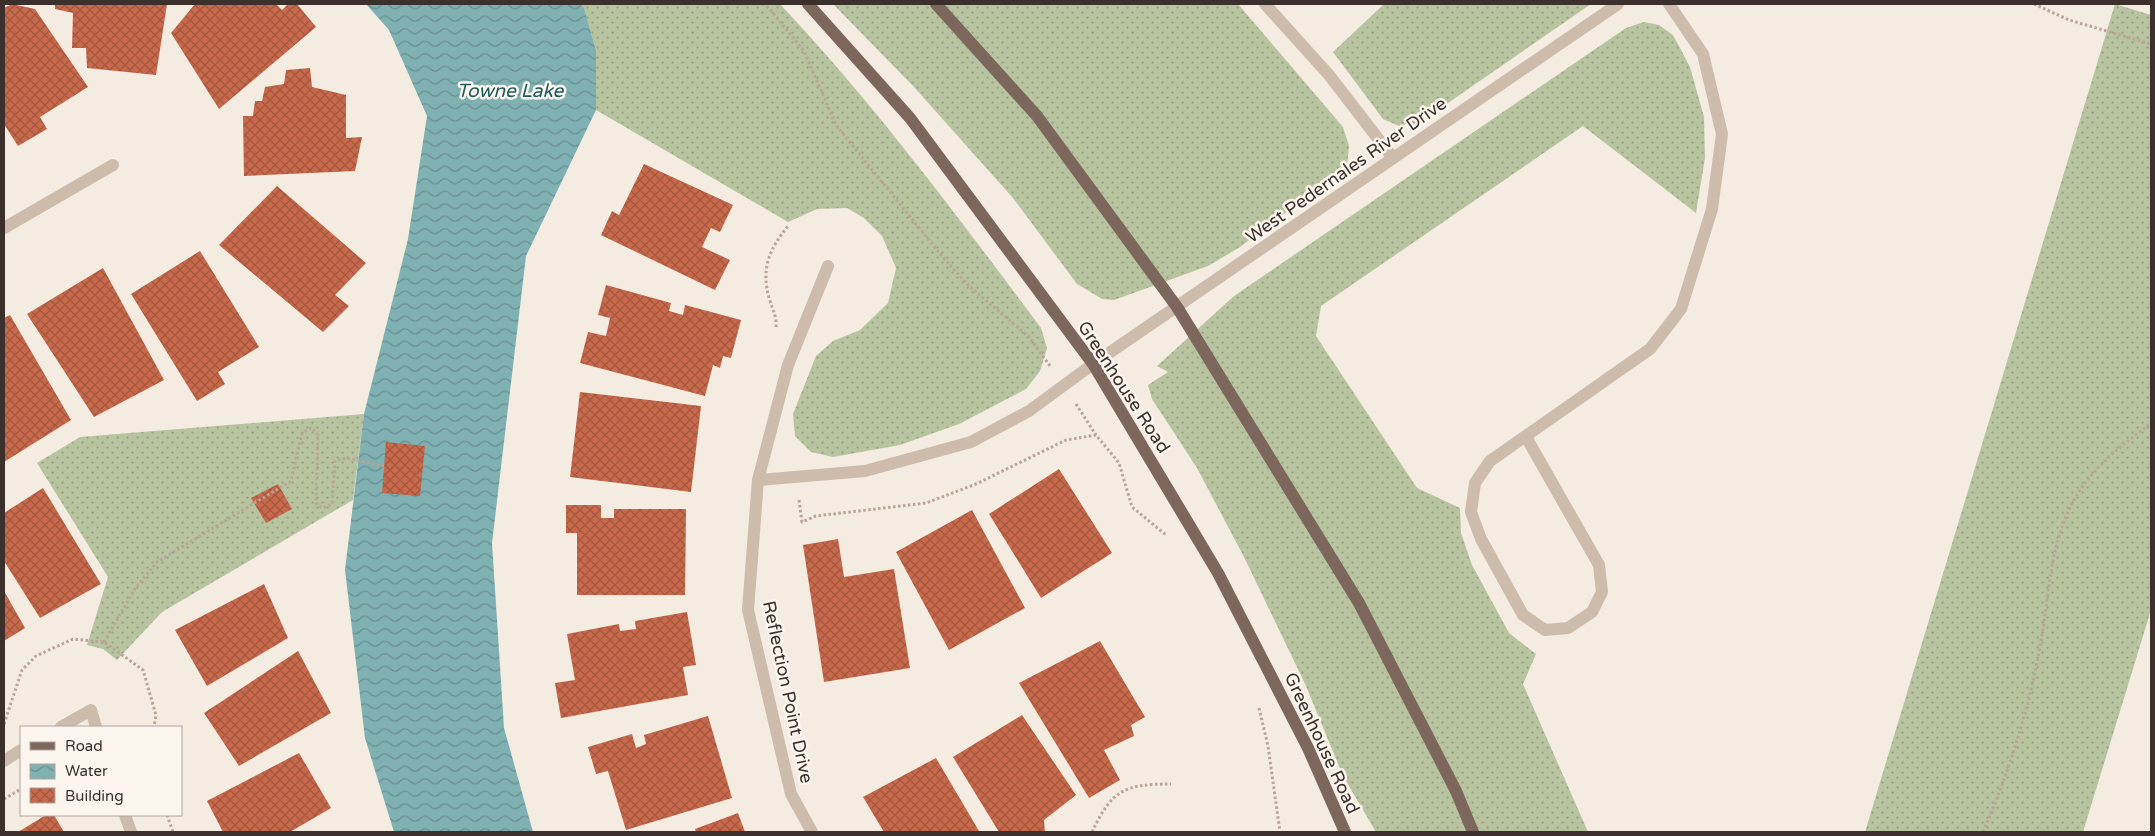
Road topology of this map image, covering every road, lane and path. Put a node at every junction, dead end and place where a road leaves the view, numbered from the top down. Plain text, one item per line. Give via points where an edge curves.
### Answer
1 (762, 4) edge
2 (808, 4) edge
3 (936, 4) edge
4 (1265, 4) edge
5 (1618, 4) edge
6 (1669, 4) edge
7 (2034, 4) edge
8 (2151, 44) edge
9 (1393, 158) junction
10 (113, 165) dead end
11 (4, 228) edge
12 (828, 266) dead end
13 (1177, 307) junction
14 (1093, 364) junction
15 (1065, 385) junction
16 (2151, 423) edge
17 (1096, 435) junction
18 (1526, 437) junction
19 (384, 466) dead end
20 (796, 477) junction
21 (758, 480) junction
22 (1169, 537) dead end
23 (104, 642) junction
24 (1258, 703) dead end
25 (4, 724) edge
26 (63, 726) edge
27 (96, 726) edge
28 (154, 726) edge
29 (20, 751) edge
30 (4, 760) edge
31 (1171, 784) dead end
32 (20, 790) edge
33 (4, 799) edge
34 (125, 816) edge
35 (167, 816) edge
36 (131, 832) edge
37 (173, 832) edge
38 (812, 832) edge
39 (1092, 832) edge
40 (1280, 832) edge
41 (1345, 832) edge
42 (1473, 832) edge
43 (1984, 832) edge

1 - 15 path via 769,8 804,51 836,126 941,255 968,285 1028,337
2 - 14 main road, Greenhouse Road via 910,118
3 - 13 main road via 1037,116
4 - 9 street via 1329,75
5 - 9 street, West Pedernales River Drive
6 - 18 street via 1703,54 1722,134 1712,209 1681,309 1650,349
7 - 8 path via 2069,20
9 - 13 street, West Pedernales River Drive
10 - 11 street
12 - 21 street, Reflection Point Drive via 788,365
13 - 14 street, West Pedernales River Drive
13 - 42 main road via 1359,603 1456,791
14 - 15 street, West Pedernales River Drive
14 - 41 main road, Greenhouse Road via 1218,572 1308,748
15 - 17 path
15 - 20 street, West Pedernales River Drive via 1030,411 971,442 865,471
16 - 43 path via 2100,467 2083,486 2065,517 2052,566 2028,704 2007,776
17 - 20 path via 1066,440 976,484 926,503 816,516 802,522
17 - 22 path via 1119,463 1132,507
18 - 18 street via 1490,461 1475,483 1471,512 1481,539 1523,615 1545,630 1568,628 1592,612 1602,592 1599,565
19 - 23 path via 347,458 335,461 332,504 322,508 316,503 318,434 311,428 302,432 292,481 157,562 136,587
20 - 21 street, West Pedernales River Drive
21 - 38 street, Reflection Point Drive via 748,610 791,794
23 - 25 path via 73,639 36,656 22,670
23 - 28 path via 143,670 156,715
24 - 40 path via 1268,746
26 - 27 street via 91,710
29 - 30 street
31 - 39 path via 1146,784 1117,793 1101,813
32 - 33 path
34 - 36 street
35 - 37 path

